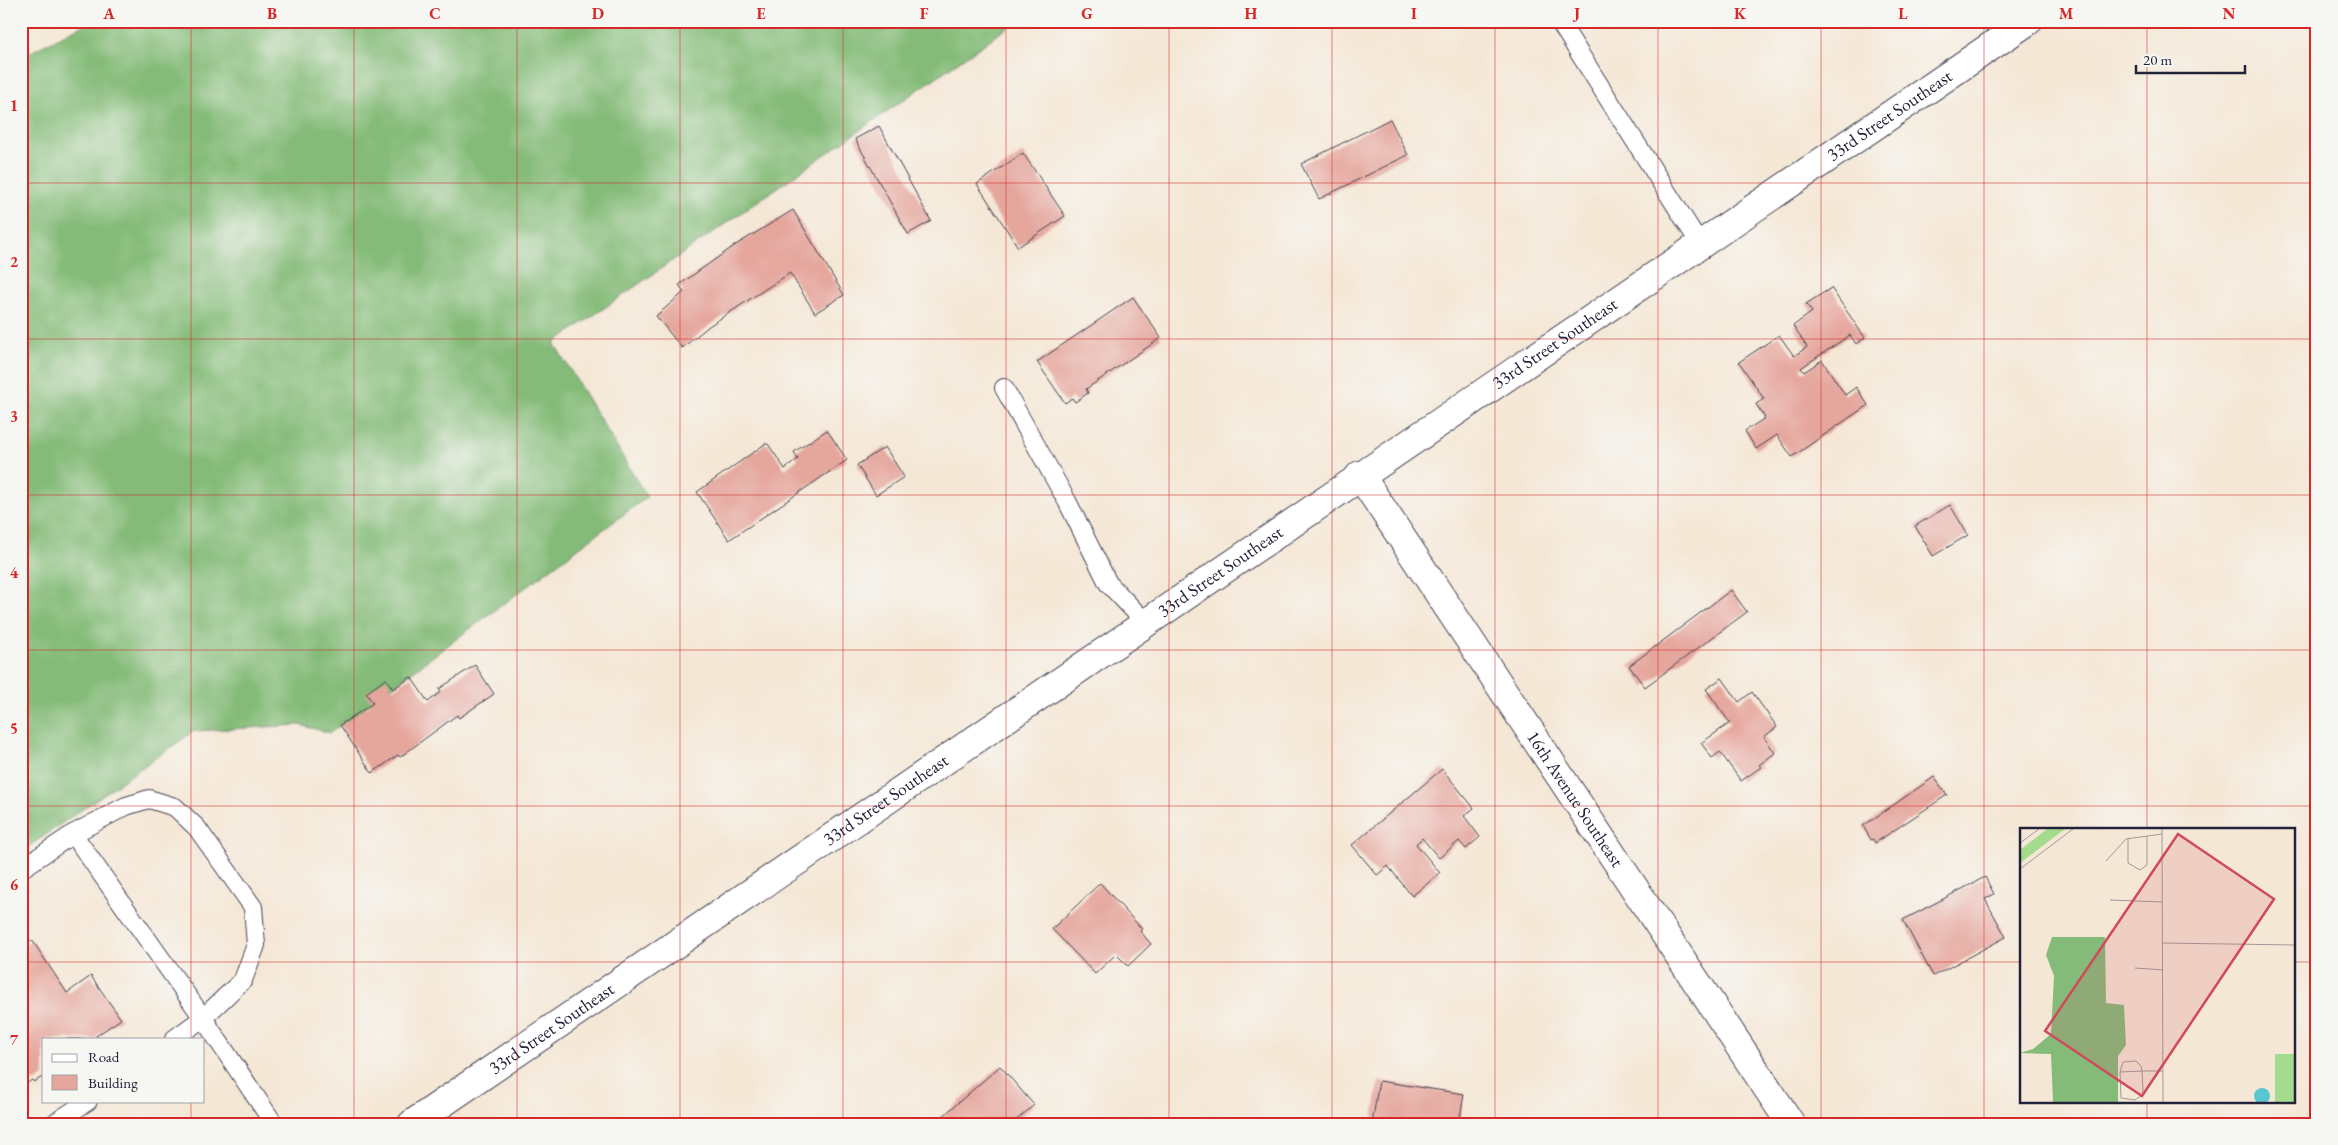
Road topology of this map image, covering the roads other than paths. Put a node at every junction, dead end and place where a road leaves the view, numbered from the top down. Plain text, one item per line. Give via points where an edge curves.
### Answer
1 (1559, 21) edge
2 (2028, 21) edge
3 (1700, 244) junction
4 (1004, 388) dead end
5 (1360, 475) junction
6 (1145, 622) junction
7 (73, 834) junction
8 (21, 869) edge
9 (203, 1018) junction
10 (175, 1038) edge
11 (86, 1102) edge
12 (53, 1124) edge
13 (274, 1124) edge
14 (412, 1124) edge
15 (1791, 1124) edge

1 - 3 lane
2 - 3 street, 33rd Street Southeast
3 - 5 street, 33rd Street Southeast
4 - 6 lane via 1108,583
5 - 6 street, 33rd Street Southeast
5 - 15 street, 16th Avenue Southeast
6 - 14 street, 33rd Street Southeast
7 - 8 lane
7 - 9 lane
7 - 9 lane via 126,806 149,799 175,807 198,828 253,907 256,945 243,980
9 - 10 lane
9 - 13 lane
11 - 12 lane

